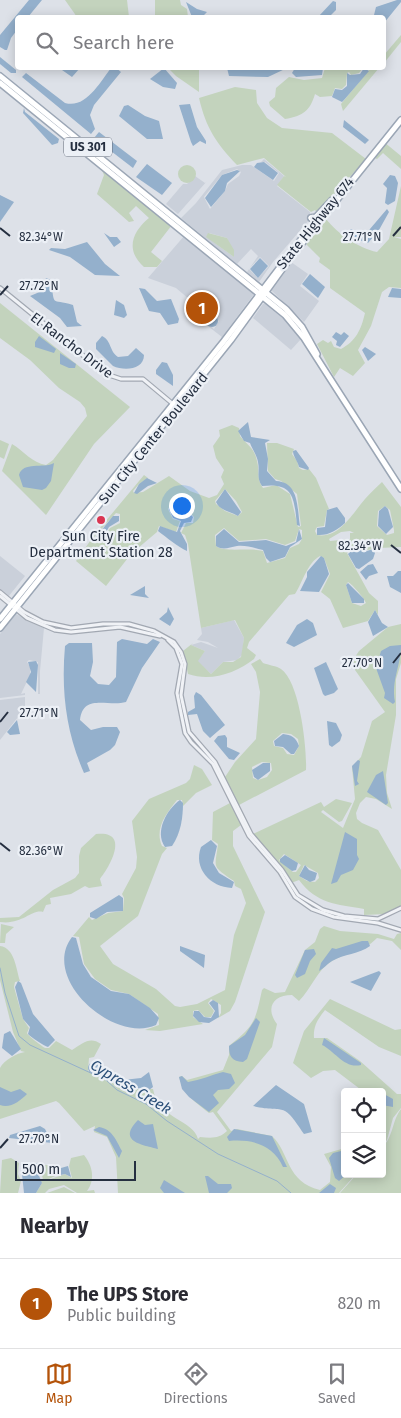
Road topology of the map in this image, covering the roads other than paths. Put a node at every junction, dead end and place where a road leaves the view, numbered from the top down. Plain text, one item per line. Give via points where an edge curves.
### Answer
1 (0, 76) edge
2 (0, 82) edge
3 (401, 120) edge
4 (372, 155) junction
5 (313, 221) junction
6 (299, 247) junction
7 (268, 282) junction
8 (254, 283) junction
9 (0, 288) edge
10 (262, 293) junction
11 (270, 302) junction
12 (258, 303) junction
13 (224, 341) junction
14 (210, 366) junction
15 (330, 379) junction
16 (173, 404) junction
17 (114, 478) junction
18 (401, 490) edge
19 (102, 500) junction
20 (0, 592) edge
21 (0, 596) edge
22 (14, 606) junction
23 (0, 619) edge
24 (0, 628) edge
25 (401, 908) edge
26 (363, 920) junction
27 (401, 930) edge

1 - 8 main road, US 301
2 - 10 main road, US 301 / US 301
3 - 4 main road, State Highway 674
4 - 5 main road, State Highway 674
4 - 6 main road, State Highway 674
5 - 6 main road
5 - 7 main road, State Highway 674
6 - 10 main road, State Highway 674
7 - 8 main road
7 - 10 main road, State Highway 674
8 - 10 main road, US 301
9 - 16 street, El Rancho Drive via 106,374 116,379 143,379
10 - 11 main road, US 301
10 - 12 main road, Sun City Center Boulevard
10 - 13 main road, Sun City Center Boulevard
10 - 15 main road, US 301 via 302,327
11 - 12 main road via 262,300
11 - 15 main road, US 301 via 298,330
12 - 14 main road, Sun City Center Boulevard
13 - 14 main road via 226,344
13 - 16 main road, Sun City Center Boulevard
14 - 19 main road, Sun City Center Boulevard
15 - 18 main road, US 301
16 - 17 main road, Sun City Center Boulevard
17 - 19 main road
17 - 22 main road, Sun City Center Boulevard
19 - 22 main road, Sun City Center Boulevard
20 - 22 street
21 - 22 street
22 - 23 main road, Sun City Center Boulevard
22 - 24 main road, Sun City Center Boulevard
22 - 26 street via 43,622 64,627 79,629 120,625 154,632 174,642 184,657 186,669 181,695 190,735 213,764 249,836 280,872 295,897 323,914
25 - 26 street via 380,918
26 - 27 street

